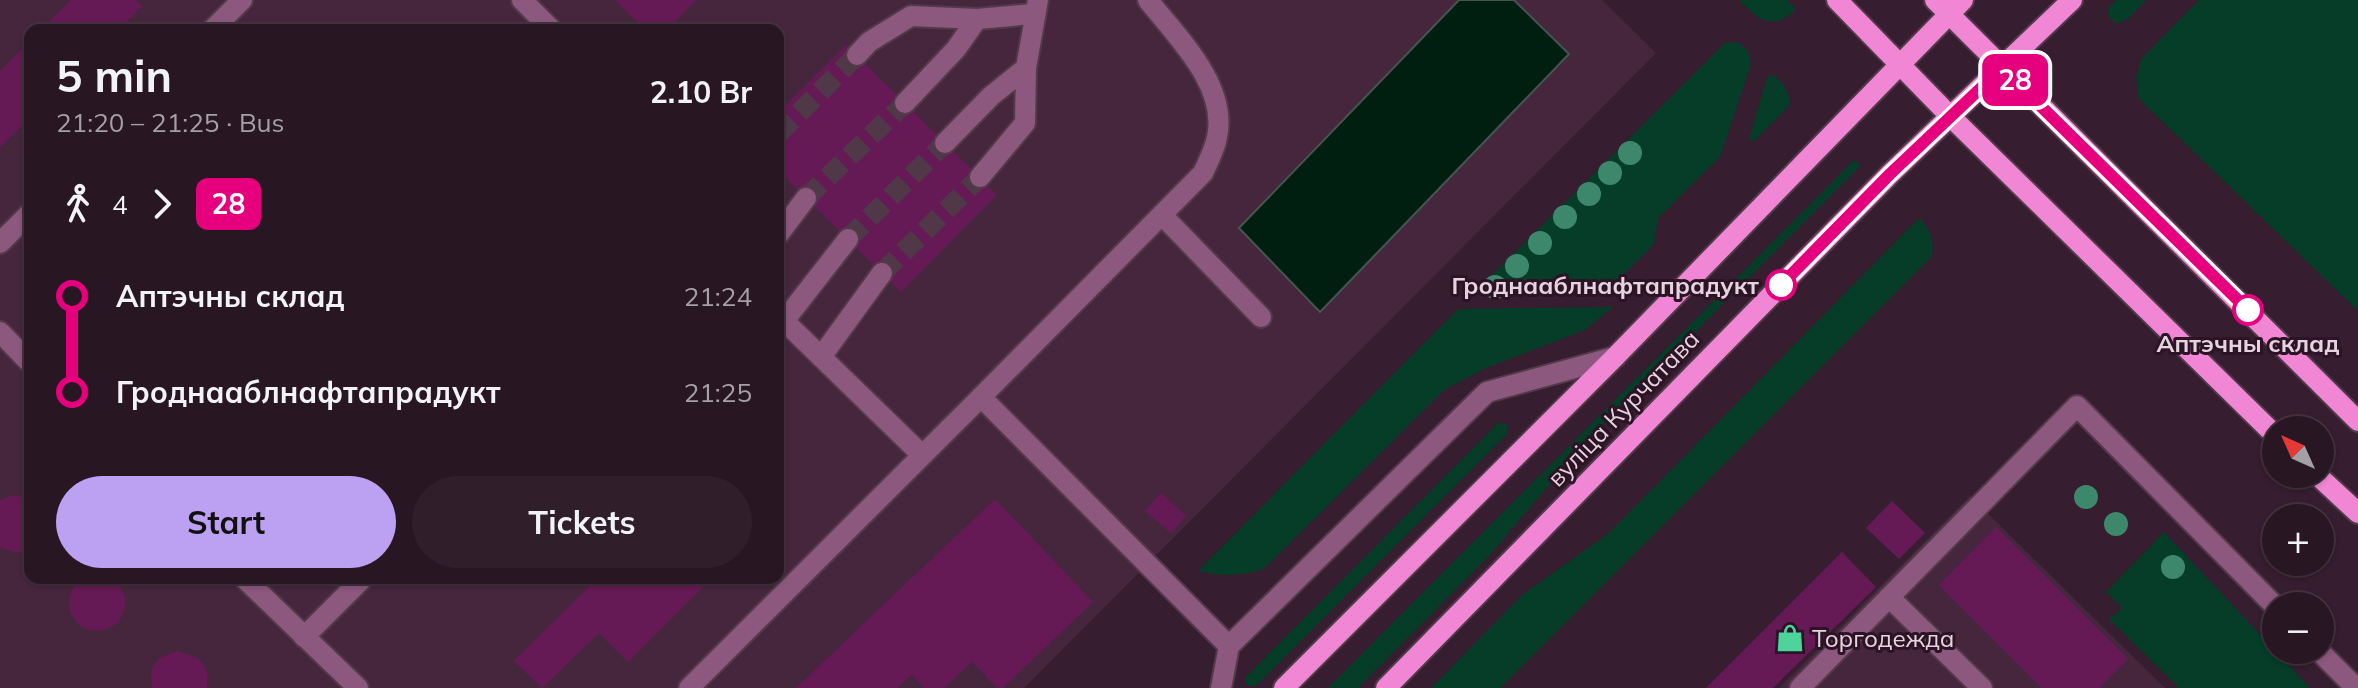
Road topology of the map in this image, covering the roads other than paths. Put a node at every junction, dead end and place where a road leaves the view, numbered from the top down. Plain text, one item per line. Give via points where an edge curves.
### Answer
1 (242, 0) edge
2 (522, 0) edge
3 (1148, 0) edge
4 (1837, 0) edge
5 (2072, 0) edge
6 (1949, 5) edge
7 (1036, 7) edge
8 (977, 19) junction
9 (218, 24) edge
10 (546, 24) edge
11 (857, 55) tunnel mouth
12 (1899, 65) junction
13 (1026, 68) junction
14 (2002, 68) junction
15 (905, 103) tunnel mouth
16 (1951, 117) junction
17 (945, 143) tunnel mouth
18 (980, 177) tunnel mouth
19 (806, 198) tunnel mouth
20 (1162, 215) junction
21 (24, 219) edge
22 (784, 227) edge
23 (848, 239) tunnel mouth
24 (0, 243) edge
25 (882, 273) tunnel mouth
26 (784, 314) edge
27 (1261, 317) dead end
28 (784, 321) edge
29 (0, 332) edge
30 (24, 357) edge
31 (821, 357) junction
32 (1615, 357) junction
33 (981, 397) junction
34 (2358, 421) edge
35 (2262, 422) edge
36 (922, 455) junction
37 (2331, 488) edge
38 (2358, 513) edge
39 (357, 584) edge
40 (261, 586) edge
41 (2262, 593) edge
42 (1889, 597) junction
43 (304, 637) junction
44 (1229, 646) junction
45 (2332, 664) edge
46 (694, 687) edge
47 (358, 688) edge
48 (1221, 688) edge
49 (1284, 688) edge
50 (1386, 688) edge
51 (1800, 688) edge
52 (1982, 688) edge
53 (2356, 688) edge

1 - 9 lane
2 - 10 lane
3 - 20 lane via 1197,63 1216,99 1218,136 1203,173
4 - 12 main road
5 - 14 main road, вуліца Курчатава
6 - 12 main road, вуліца Курчатава
6 - 14 main road
7 - 8 lane
7 - 13 lane
8 - 11 lane via 911,16
8 - 15 lane
12 - 16 main road
12 - 32 main road, вуліца Курчатава
13 - 17 lane
13 - 18 lane via 1025,123
14 - 16 main road, вуліца Курчатава
14 - 34 main road
16 - 35 main road
16 - 50 main road, вуліца Курчатава
19 - 22 lane
20 - 27 lane
20 - 33 lane
21 - 24 lane
23 - 26 lane
25 - 31 lane
28 - 31 lane
29 - 30 lane
31 - 36 lane
32 - 44 lane via 1487,392
32 - 49 main road, вуліца Курчатава
33 - 36 lane
33 - 44 lane
36 - 46 lane
37 - 38 main road
39 - 43 lane
40 - 43 lane
41 - 42 lane via 2077,406
42 - 51 lane
42 - 52 lane
43 - 47 lane
44 - 48 lane
45 - 53 lane

